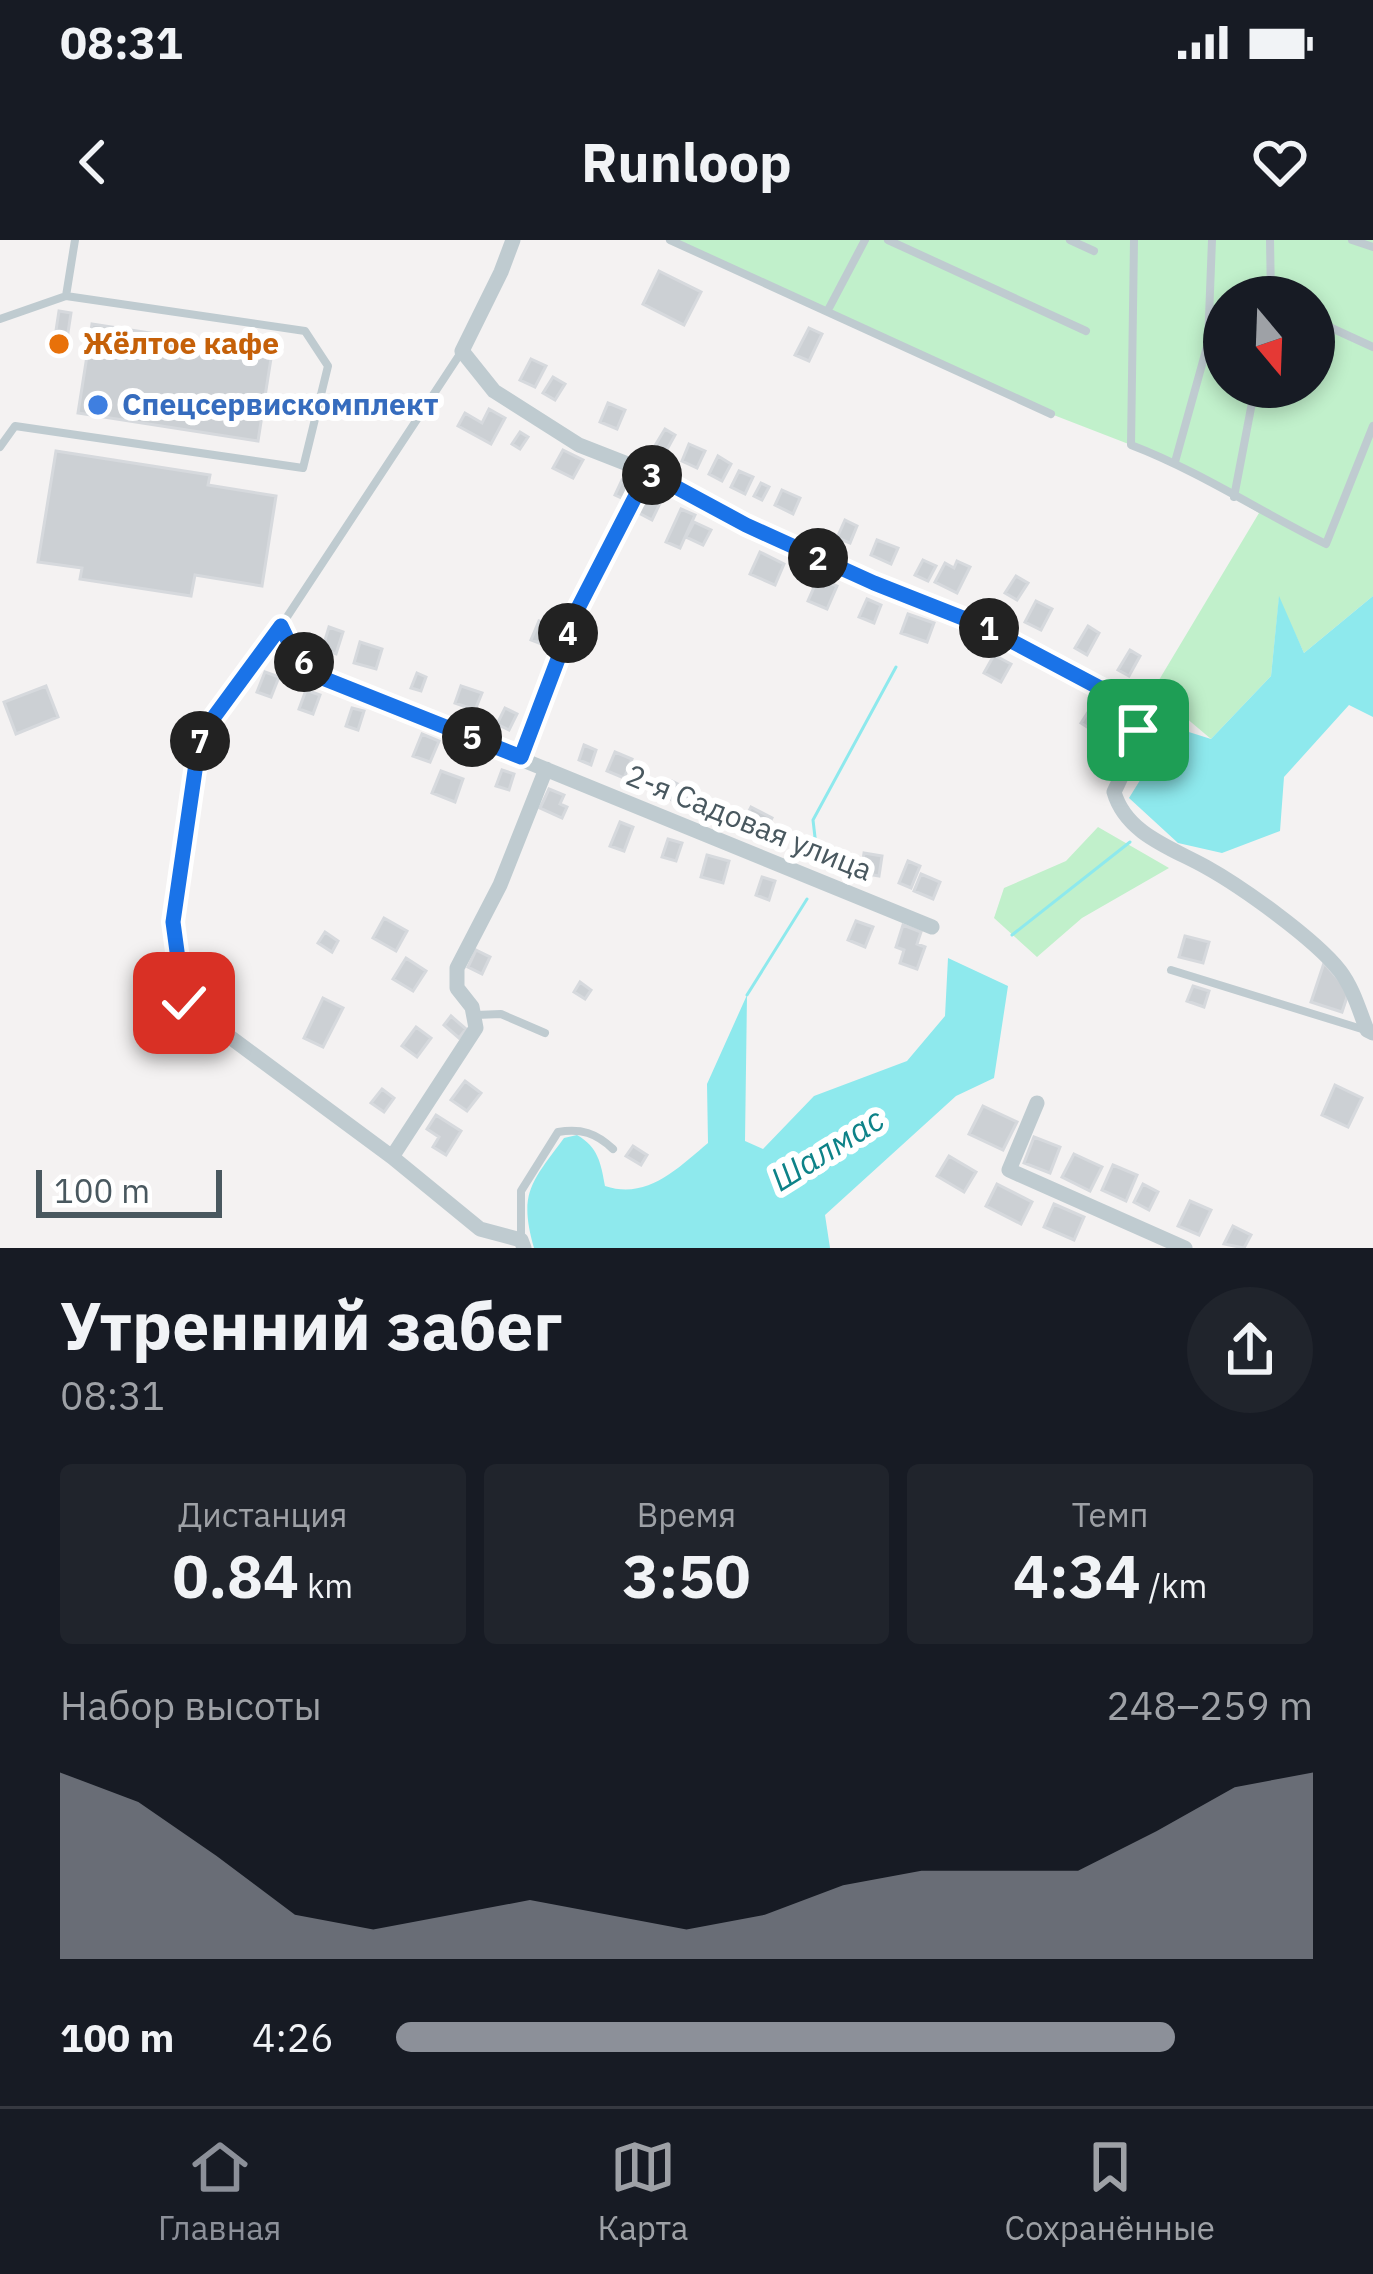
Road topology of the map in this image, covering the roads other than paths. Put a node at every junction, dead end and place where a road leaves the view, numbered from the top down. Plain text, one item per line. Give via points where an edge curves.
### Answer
1 (75, 240) edge
2 (513, 240) edge
3 (670, 240) edge
4 (865, 240) edge
5 (888, 240) edge
6 (1070, 240) edge
7 (1135, 240) edge
8 (1212, 240) edge
9 (1270, 240) edge
10 (1352, 240) edge
11 (1373, 248) edge
12 (1094, 251) dead end
13 (1271, 276) edge
14 (66, 296) junction
15 (828, 310) junction
16 (0, 319) edge
17 (1335, 330) edge
18 (1086, 331) dead end
19 (1373, 347) edge
20 (462, 351) junction
21 (1251, 408) edge
22 (1052, 414) dead end
23 (0, 424) edge
24 (15, 426) junction
25 (1373, 426) edge
26 (0, 447) edge
27 (1175, 462) junction
28 (648, 472) junction
29 (1234, 497) junction
30 (281, 626) junction
31 (1153, 690) dead end
32 (1134, 716) junction
33 (521, 757) junction
34 (546, 769) junction
35 (932, 927) dead end
36 (1171, 970) dead end
37 (184, 1003) joint
38 (475, 1015) junction
39 (1370, 1032) edge
40 (545, 1033) dead end
41 (1037, 1103) dead end
42 (613, 1149) dead end
43 (392, 1157) junction
44 (522, 1244) edge
45 (1185, 1248) edge

1 - 14 lane
2 - 20 street
3 - 15 lane
4 - 15 lane
5 - 18 lane
6 - 12 lane
7 - 27 lane via 1131,445
8 - 27 lane via 1208,344
9 - 13 lane
10 - 11 lane
14 - 16 lane
14 - 24 lane via 305,331 328,366 303,468
15 - 22 lane
17 - 19 lane
20 - 28 street via 513,406 579,445
20 - 30 lane
21 - 29 lane
23 - 24 lane
24 - 26 lane
25 - 29 lane via 1327,544
27 - 29 lane
28 - 32 street via 810,554 983,626 1115,696
28 - 33 street via 575,614
30 - 33 street, 2-я Садовая улица via 315,675
30 - 37 lane via 200,736 173,922
31 - 32 lane
32 - 39 street via 1136,743 1114,792 1122,810 1146,835 1232,884 1323,953
33 - 34 street, 2-я Садовая улица
34 - 35 street, 2-я Садовая улица
34 - 38 street via 457,968 458,988
36 - 39 lane
37 - 43 street
38 - 40 lane via 501,1014
38 - 43 street via 470,1041
41 - 45 street via 1009,1170
42 - 44 lane via 576,1129 558,1132 521,1192
43 - 44 street via 480,1229

